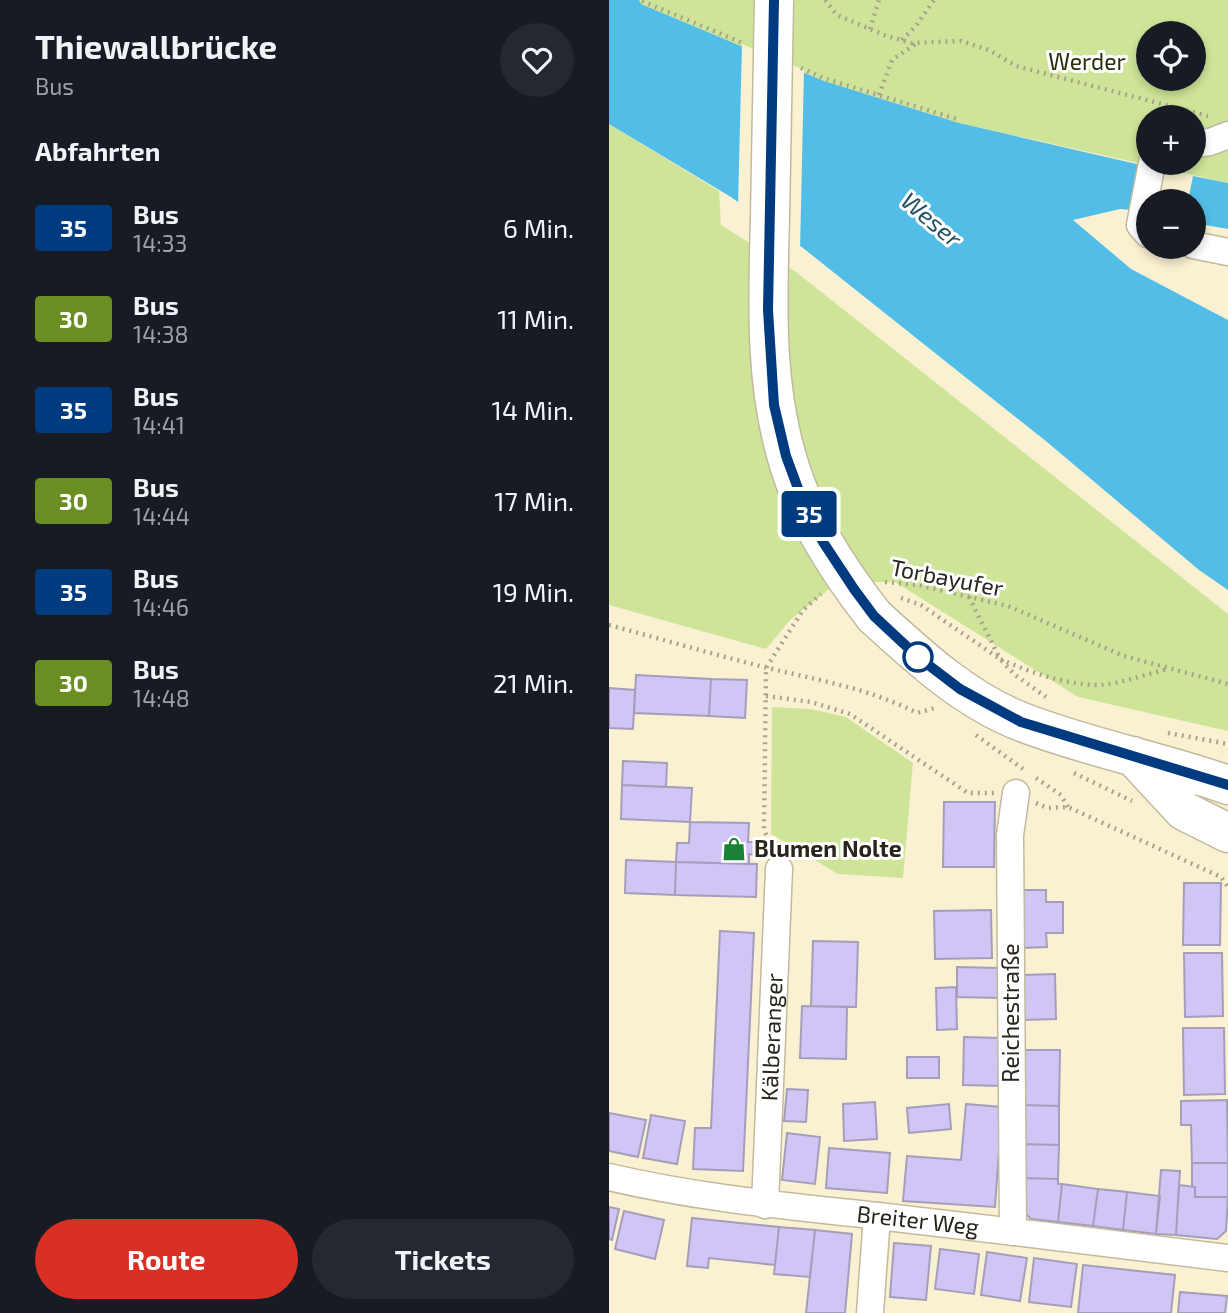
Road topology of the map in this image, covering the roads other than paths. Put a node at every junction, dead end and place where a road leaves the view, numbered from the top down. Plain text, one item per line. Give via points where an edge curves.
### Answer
1 (774, 0) edge
2 (1221, 127) edge
3 (1206, 142) edge
4 (1206, 248) edge
5 (1228, 252) edge
6 (1133, 756) junction
7 (1228, 785) edge
8 (1017, 793) dead end
9 (1228, 833) edge
10 (779, 869) road end
11 (609, 1177) edge
12 (765, 1205) junction
13 (877, 1216) junction
14 (1013, 1232) junction
15 (1228, 1258) edge
16 (870, 1313) edge

1 - 6 main road, bridge via 768,310 774,405 803,502 854,589 885,598 918,657 960,689 1021,722
2 - 3 street
4 - 5 street
6 - 7 main road
6 - 9 main road via 1184,811
8 - 14 street, Reichestraße via 1010,835
10 - 12 street, Kälberanger
11 - 12 street, Breiter Weg
12 - 13 street, Breiter Weg
13 - 14 street, Breiter Weg
13 - 16 street
14 - 15 street, Breiter Weg

